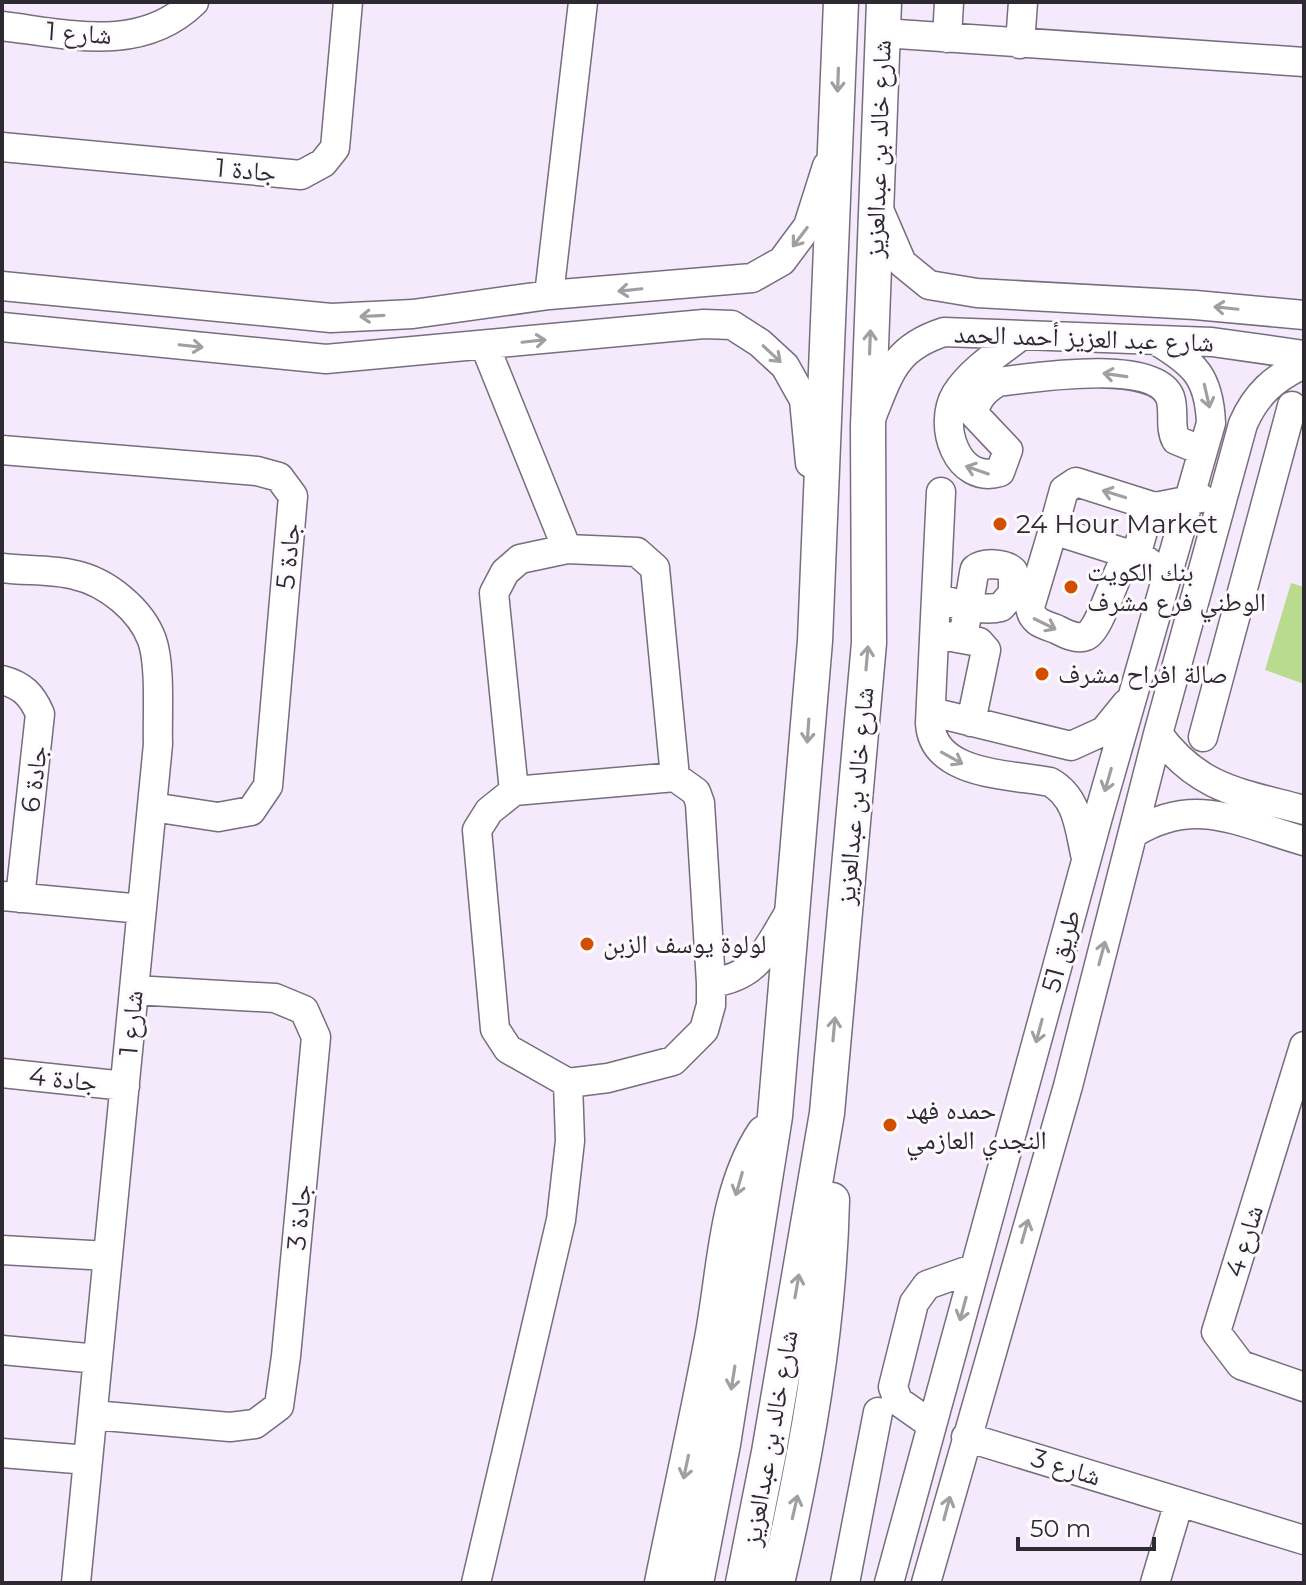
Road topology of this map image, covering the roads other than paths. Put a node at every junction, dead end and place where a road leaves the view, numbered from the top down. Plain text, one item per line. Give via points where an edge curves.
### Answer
1 (194, 2) edge
2 (348, 2) edge
3 (583, 2) edge
4 (841, 2) edge
5 (949, 2) edge
6 (1023, 2) edge
7 (884, 18) edge
8 (2, 26) edge
9 (947, 38) junction
10 (1020, 44) junction
11 (1304, 62) edge
12 (836, 138) junction
13 (2, 147) edge
14 (875, 201) junction
15 (708, 282) junction
16 (2, 286) edge
17 (57, 291) junction
18 (1006, 293) junction
19 (549, 295) junction
20 (140, 299) junction
21 (1304, 315) edge
22 (704, 324) junction
23 (2, 327) edge
24 (53, 332) junction
25 (1012, 335) junction
26 (134, 340) junction
27 (1157, 341) junction
28 (485, 346) junction
29 (1304, 355) edge
30 (1304, 364) edge
31 (1292, 406) dead end
32 (868, 426) junction
33 (2, 450) edge
34 (1203, 451) junction
35 (941, 492) dead end
36 (1189, 500) junction
37 (1221, 502) junction
38 (1150, 506) junction
39 (1053, 530) junction
40 (567, 549) junction
41 (1132, 555) junction
42 (2, 568) edge
43 (819, 570) junction
44 (1167, 576) junction
45 (938, 599) junction
46 (1185, 635) junction
47 (950, 636) junction
48 (1226, 645) junction
49 (2, 680) edge
50 (1132, 697) junction
51 (932, 712) junction
52 (971, 722) junction
53 (1158, 734) junction
54 (1203, 737) dead end
55 (1058, 746) junction
56 (675, 777) junction
57 (1050, 782) junction
58 (514, 791) junction
59 (1210, 800) junction
60 (152, 807) junction
61 (1304, 810) edge
62 (1134, 833) junction
63 (1304, 841) edge
64 (1086, 859) junction
65 (11, 897) edge
66 (795, 904) junction
67 (142, 909) junction
68 (711, 983) junction
69 (134, 990) junction
70 (1304, 1046) edge
71 (2, 1073) edge
72 (568, 1083) junction
73 (125, 1086) junction
74 (1295, 1107) edge
75 (827, 1113) junction
76 (1017, 1114) junction
77 (775, 1116) junction
78 (1056, 1125) junction
79 (1007, 1148) junction
80 (1046, 1158) junction
81 (2, 1250) edge
82 (108, 1256) junction
83 (975, 1268) junction
84 (2, 1350) edge
85 (98, 1359) junction
86 (1304, 1387) edge
87 (878, 1412) dead end
88 (93, 1415) junction
89 (932, 1425) junction
90 (966, 1437) junction
91 (2, 1453) edge
92 (88, 1460) junction
93 (1179, 1502) junction
94 (909, 1508) junction
95 (859, 1511) junction
96 (1304, 1540) edge
97 (901, 1543) junction
98 (76, 1583) edge
99 (476, 1583) edge
100 (662, 1583) edge
101 (696, 1583) edge
102 (743, 1583) edge
103 (777, 1583) edge
104 (845, 1583) edge
105 (889, 1583) edge
106 (926, 1583) edge
107 (1155, 1583) edge

1 - 8 street, شارع 1 via 149,32 106,39
2 - 13 street, جادة 1 via 335,148 323,163 301,175
3 - 19 street
4 -> 12 main road, شارع خالد بن عبدالعزيز
5 - 9 street
6 - 10 street
7 - 9 street
7 - 14 main road, شارع خالد بن عبدالعزيز
9 - 10 street
10 - 11 street
12 -> 15 street via 808,226 782,261 752,278
12 - 43 main road, شارع خالد بن عبدالعزيز
14 - 18 street, شارع عبد العزيز أحمد الحمد via 902,263 929,285
32 -> 14 main road, شارع خالد بن عبدالعزيز
15 -> 19 street
15 - 22 street via 726,292 730,302 719,318
16 - 17 street
17 - 20 street
17 - 24 street via 82,302 91,315 80,328
21 -> 18 street, شارع عبد العزيز أحمد الحمد
18 - 25 street via 989,304 986,313 988,323
19 -> 20 street via 413,314 331,318
20 - 26 street via 126,311 123,324
28 -> 22 street
22 -> 43 street via 732,325 760,343 785,366 804,400
23 - 24 street
24 - 26 street
25 - 27 street, شارع عبد العزيز أحمد الحمد
25 - 32 street, شارع عبد العزيز أحمد الحمد via 944,332 919,340 894,364
34 -> 25 street via 1176,440 1170,397 1164,390 1112,373 1086,373 998,382 987,388 973,413 1002,442 1007,458 1000,472 991,475 964,466 952,443 950,408
26 -> 28 street via 326,359
27 - 29 street, شارع عبد العزيز أحمد الحمد via 1212,342
27 -> 34 street, طريق 51 via 1181,355 1209,392 1211,423
28 - 40 street
30 - 37 street, طريق 51 via 1261,391 1249,411
31 - 48 street
75 -> 32 main road, شارع خالد بن عبدالعزيز via 869,643
33 - 60 street, جادة 5 via 257,471 279,477 293,496 268,786 251,811 218,817
34 - 36 street, طريق 51
35 - 45 street
36 - 37 street
36 - 38 street
36 - 44 street, طريق 51
37 - 46 street, طريق 51
38 -> 39 street via 1076,482 1069,484
38 - 41 street
39 - 41 street
39 -> 41 street via 1031,616 1075,637 1094,630 1114,577
40 - 56 street via 637,552 655,568
40 - 58 street via 520,559 505,572 494,593
41 - 44 street
42 - 60 street, شارع 1 via 77,575 132,608 152,641 158,744
43 -> 66 main road, شارع خالد بن عبدالعزيز
44 - 50 street, طريق 51
45 - 47 street
45 - 47 street via 968,605
46 - 48 street
46 - 53 street, طريق 51
47 - 51 street
47 - 52 street via 979,642 987,655
48 - 54 street
49 - 65 street, جادة 6 via 21,686 40,714
50 - 55 street via 1094,738
50 -> 64 street, طريق 51
51 - 52 street
51 -> 57 street via 934,744 948,759
52 - 55 street
53 - 59 street
53 - 62 street, طريق 51
55 - 57 street via 1062,766
56 - 58 street
56 - 68 street via 696,792 700,803
57 - 64 street via 1072,802
58 - 72 street via 489,811 477,830 493,1019 508,1049
59 - 61 street
59 - 62 street
59 - 63 street
60 - 67 street, شارع 1
78 -> 62 street, طريق 51
64 -> 76 street, طريق 51
65 - 67 street, جادة 6
66 - 68 street via 756,966 743,976
66 - 77 main road, شارع خالد بن عبدالعزيز
67 - 69 street, شارع 1
68 - 72 street via 704,1030 673,1061
69 - 73 street, شارع 1
69 - 88 street, جادة 3 via 275,998 304,1010 316,1037 286,1356 279,1406 255,1424 230,1427
70 - 74 street, شارع 4
71 - 73 street, جادة 4
72 - 99 street via 570,1141 561,1220
73 - 82 street, شارع 1
74 - 86 street, شارع 4 via 1216,1332 1241,1365
102 -> 75 main road, شارع خالد بن عبدالعزيز
103 -> 75 main road via 819,1369 832,1197
76 - 78 street
76 - 79 street, طريق 51
77 -> 100 main road via 738,1184 712,1342
77 -> 101 main road, شارع خالد بن عبدالعزيز
78 - 80 street, طريق 51
79 - 80 street
79 - 83 street, طريق 51
90 -> 80 street, طريق 51
81 - 82 street
82 - 85 street, شارع 1
83 -> 89 street, طريق 51
83 - 89 street via 927,1285 914,1303 893,1387 898,1401
84 - 85 street
85 - 88 street, شارع 1
87 - 95 street
88 - 92 street, شارع 1
89 - 94 street, طريق 51
90 - 93 street, شارع 3
106 -> 90 street, طريق 51
91 - 92 street
92 - 98 street, شارع 1
93 - 96 street, شارع 3
93 - 107 street
94 - 95 street via 874,1506
94 - 97 street, طريق 51
95 - 97 street via 867,1523
95 - 104 street
97 - 105 street, طريق 51

